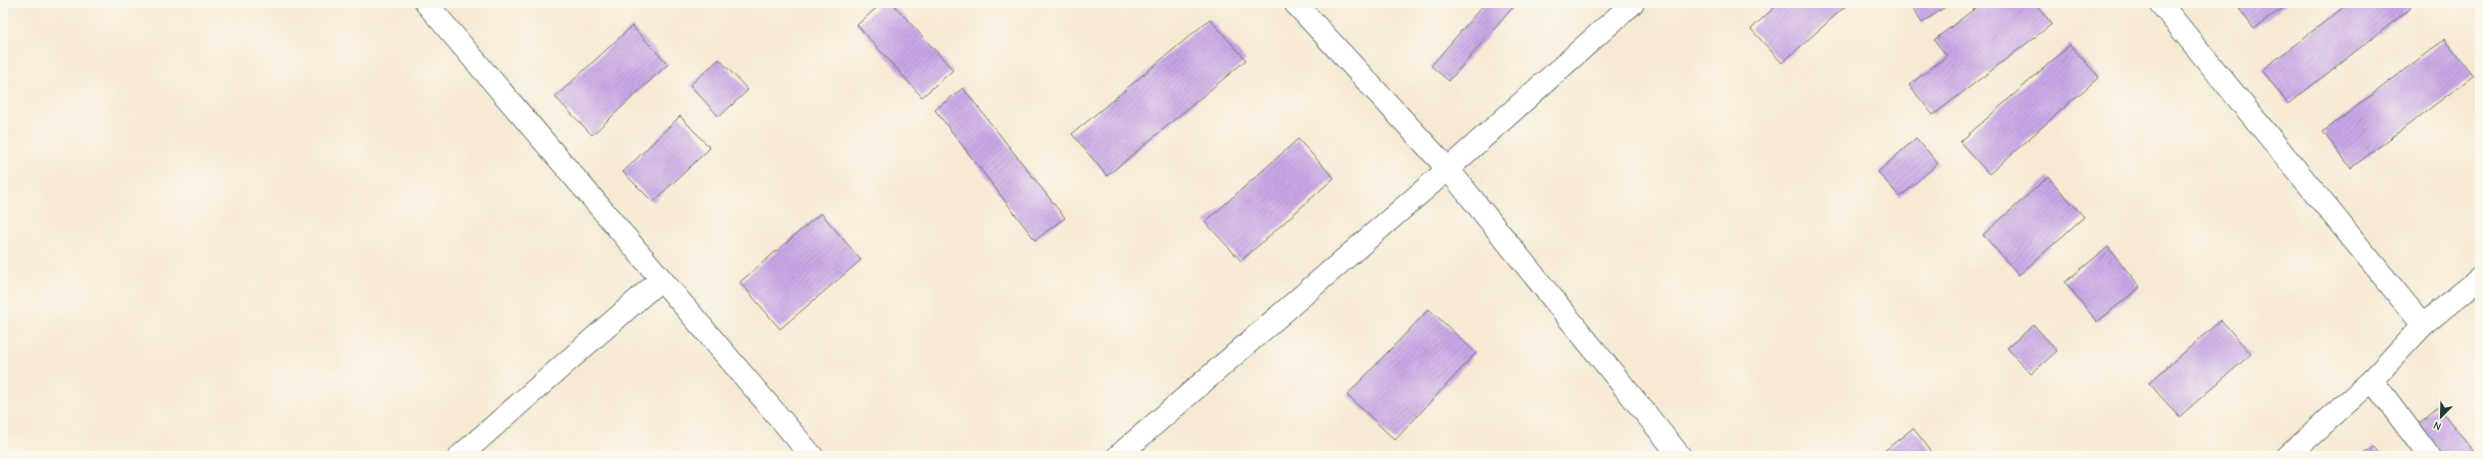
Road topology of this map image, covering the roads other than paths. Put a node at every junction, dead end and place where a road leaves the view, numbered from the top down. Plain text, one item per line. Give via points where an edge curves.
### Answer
1 (426, 3) edge
2 (1295, 3) edge
3 (1633, 3) edge
4 (2160, 3) edge
5 (1448, 169) junction
6 (2480, 278) edge
7 (661, 279) junction
8 (2423, 325) junction
9 (2372, 380) junction
10 (460, 456) edge
11 (812, 456) edge
12 (1118, 456) edge
13 (1680, 456) edge
14 (2288, 456) edge
15 (2429, 456) edge

1 - 7 street
2 - 5 street
3 - 5 street
4 - 8 street
5 - 12 street
5 - 13 street
6 - 8 street
7 - 10 street
7 - 11 street
8 - 9 street
9 - 14 street
9 - 15 street

